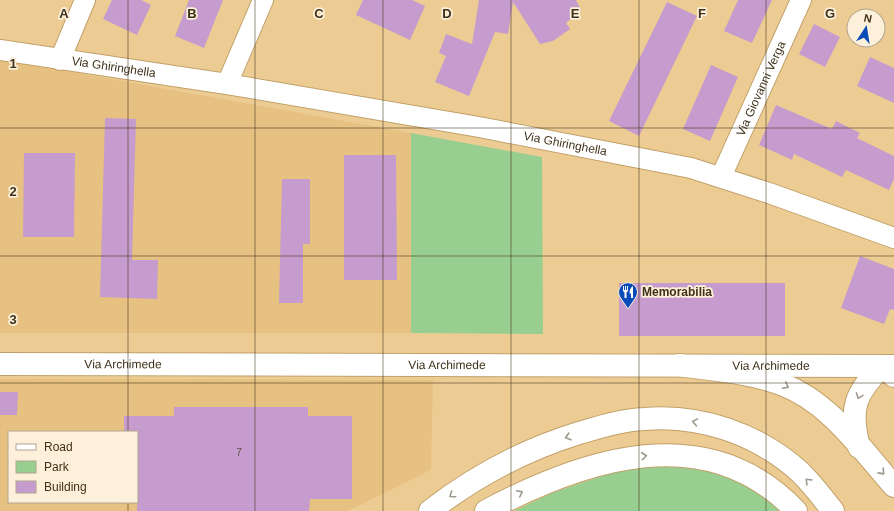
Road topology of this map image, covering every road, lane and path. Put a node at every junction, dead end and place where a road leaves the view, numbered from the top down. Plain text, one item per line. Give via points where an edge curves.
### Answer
1 (85, 0) edge
2 (263, 0) edge
3 (801, 0) edge
4 (0, 50) edge
5 (60, 60) junction
6 (227, 84) junction
7 (721, 177) junction
8 (894, 238) edge
9 (0, 364) edge
10 (679, 365) junction
11 (890, 369) edge
12 (859, 446) junction
13 (894, 486) edge
14 (430, 511) edge
15 (486, 511) edge
16 (796, 511) edge
17 (833, 511) edge

1 - 5 street
2 - 6 street
3 - 7 street, Via Giovanni Verga
4 - 5 street, Via Ghiringhella
5 - 6 street, Via Ghiringhella
6 - 7 street, Via Ghiringhella via 556,141 690,168
7 - 8 street, Via Ghiringhella
9 - 10 main road, Via Archimede
10 - 11 main road, Via Archimede
10 -> 12 main road via 763,378 783,384 821,407
11 -> 12 main road via 866,382 859,394 854,426
12 -> 13 main road
17 -> 14 main road via 800,472 768,448 719,426 661,418 624,422 582,432 540,447 486,472
15 -> 16 main road via 539,484 576,471 640,456 674,454 704,458 731,467 766,484

